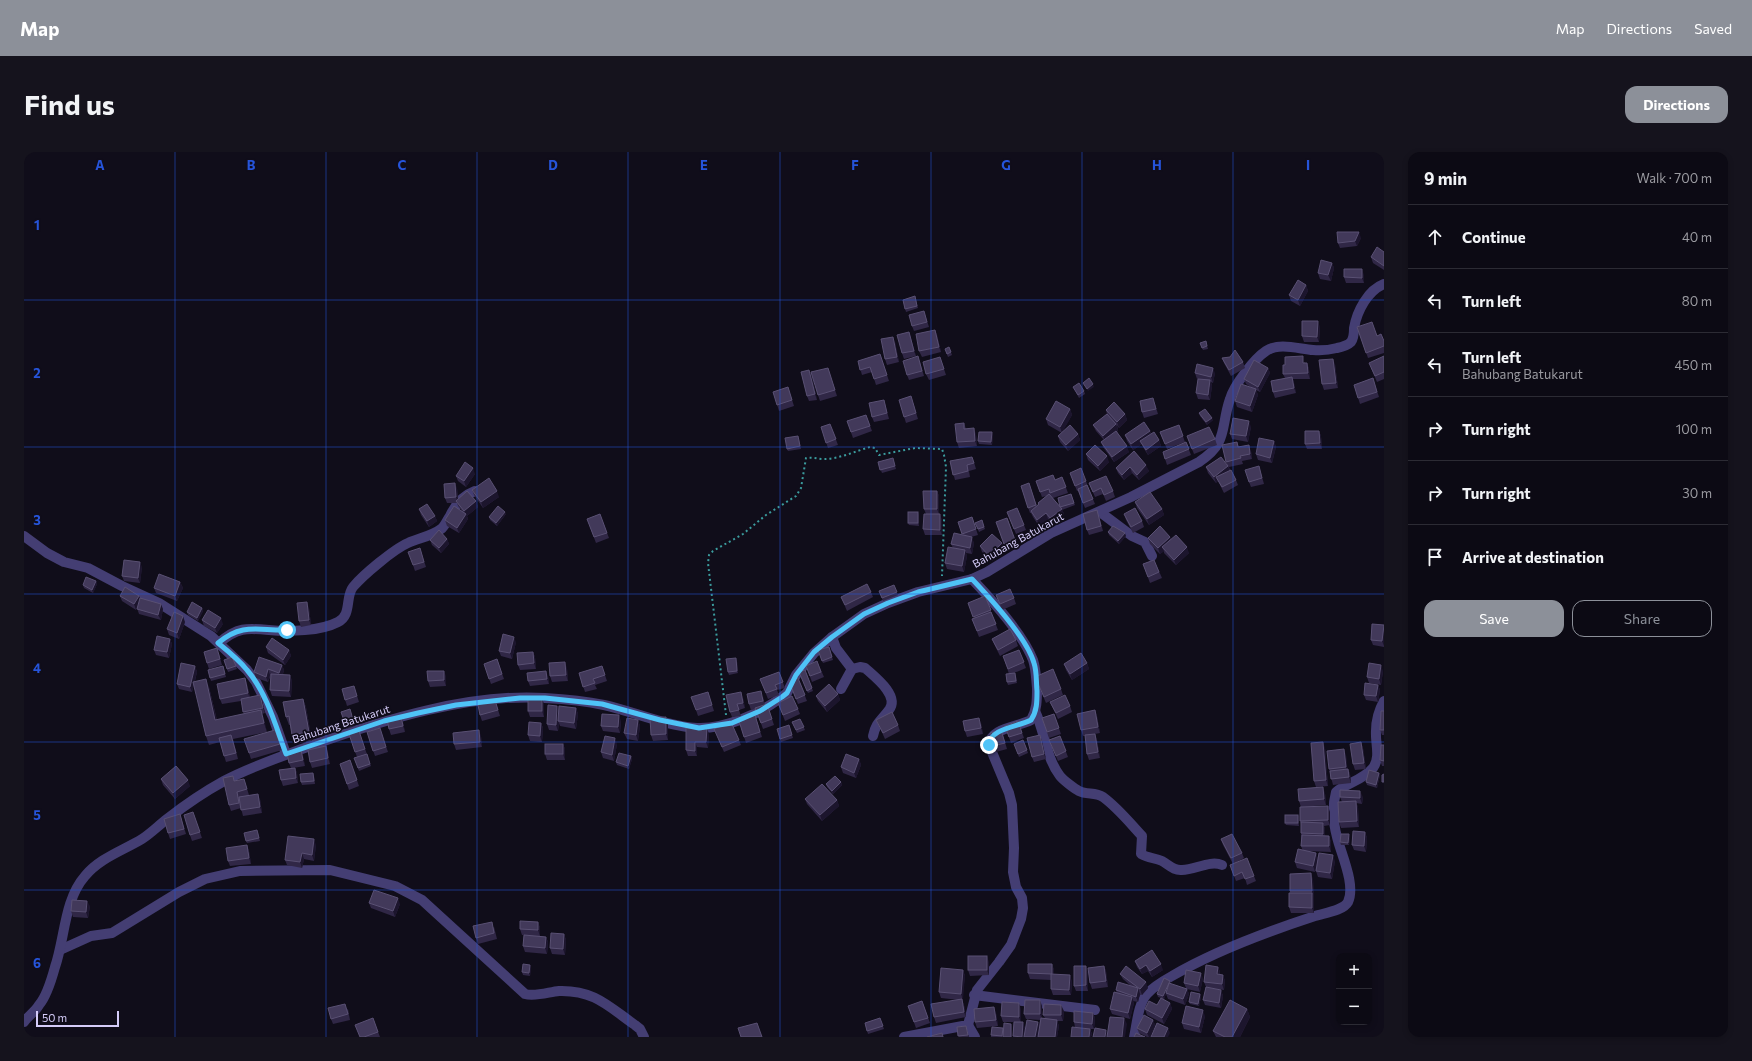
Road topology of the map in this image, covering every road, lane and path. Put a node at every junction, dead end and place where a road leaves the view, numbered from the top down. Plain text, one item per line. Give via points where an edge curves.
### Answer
1 (1384, 284) edge
2 (475, 491) edge
3 (1100, 512) junction
4 (24, 536) edge
5 (1152, 556) dead end
6 (972, 579) junction
7 (942, 587) junction
8 (832, 637) junction
9 (218, 643) junction
10 (852, 669) junction
11 (841, 689) dead end
12 (1384, 701) edge
13 (1035, 711) junction
14 (727, 724) junction
15 (873, 736) dead end
16 (286, 754) junction
17 (1222, 865) dead end
18 (60, 950) junction
19 (974, 995) junction
20 (1095, 1010) dead end
21 (24, 1022) edge
22 (968, 1024) junction
23 (644, 1037) edge
24 (904, 1037) edge
25 (975, 1037) edge
26 (1134, 1037) edge

1 - 3 street, Bahubang Batukarut via 1372,292 1362,306 1354,326 1352,341 1328,350 1281,346 1267,350 1259,356 1235,388 1230,398 1222,436 1215,449 1200,462
2 - 9 street via 466,495 455,507 442,528 426,537 406,543 352,588 347,611 344,618 338,622 306,630 239,630
3 - 5 street via 1127,533 1145,542
3 - 6 street, Bahubang Batukarut via 1057,531
4 - 9 street via 64,562 88,568 159,603
6 - 7 street, Bahubang Batukarut
6 - 13 street via 995,603 1030,652 1036,670
7 - 8 street, Bahubang Batukarut via 918,592 888,603 864,614
7 - 14 path via 946,467 942,449 915,448 879,455 875,448 870,447 832,458 806,458 801,488 796,496 709,555
8 - 10 street via 836,648
8 - 14 street, Bahubang Batukarut via 803,665 787,693 744,719
9 - 16 street via 256,682 273,717
10 - 11 street
10 - 15 street via 860,666 865,668 892,697 890,710 877,722
12 - 26 street via 1377,720 1377,755 1373,768 1336,792 1334,801 1336,836 1347,869 1350,892 1348,902 1338,909 1307,918 1224,950 1153,987 1141,1006
13 - 17 street via 1042,726 1051,761 1059,775 1079,791 1096,793 1125,817 1142,836 1141,854 1162,861 1177,870 1217,863
13 - 19 street via 1031,720 999,732 989,739 1012,805 1013,872 1023,908 1011,945
14 - 16 street, Bahubang Batukarut via 693,727 602,704 520,698 456,705 411,714
16 - 18 street, Bahubang Batukarut via 248,769 199,795 143,839 93,867 82,879 70,904
18 - 21 street, Bahubang Batukarut via 40,1005
18 - 23 street via 90,936 112,933 205,879 240,871 330,870 404,890 428,904 525,994 559,991 587,994 635,1025
19 - 20 street
19 - 22 street
22 - 24 street
22 - 25 street

